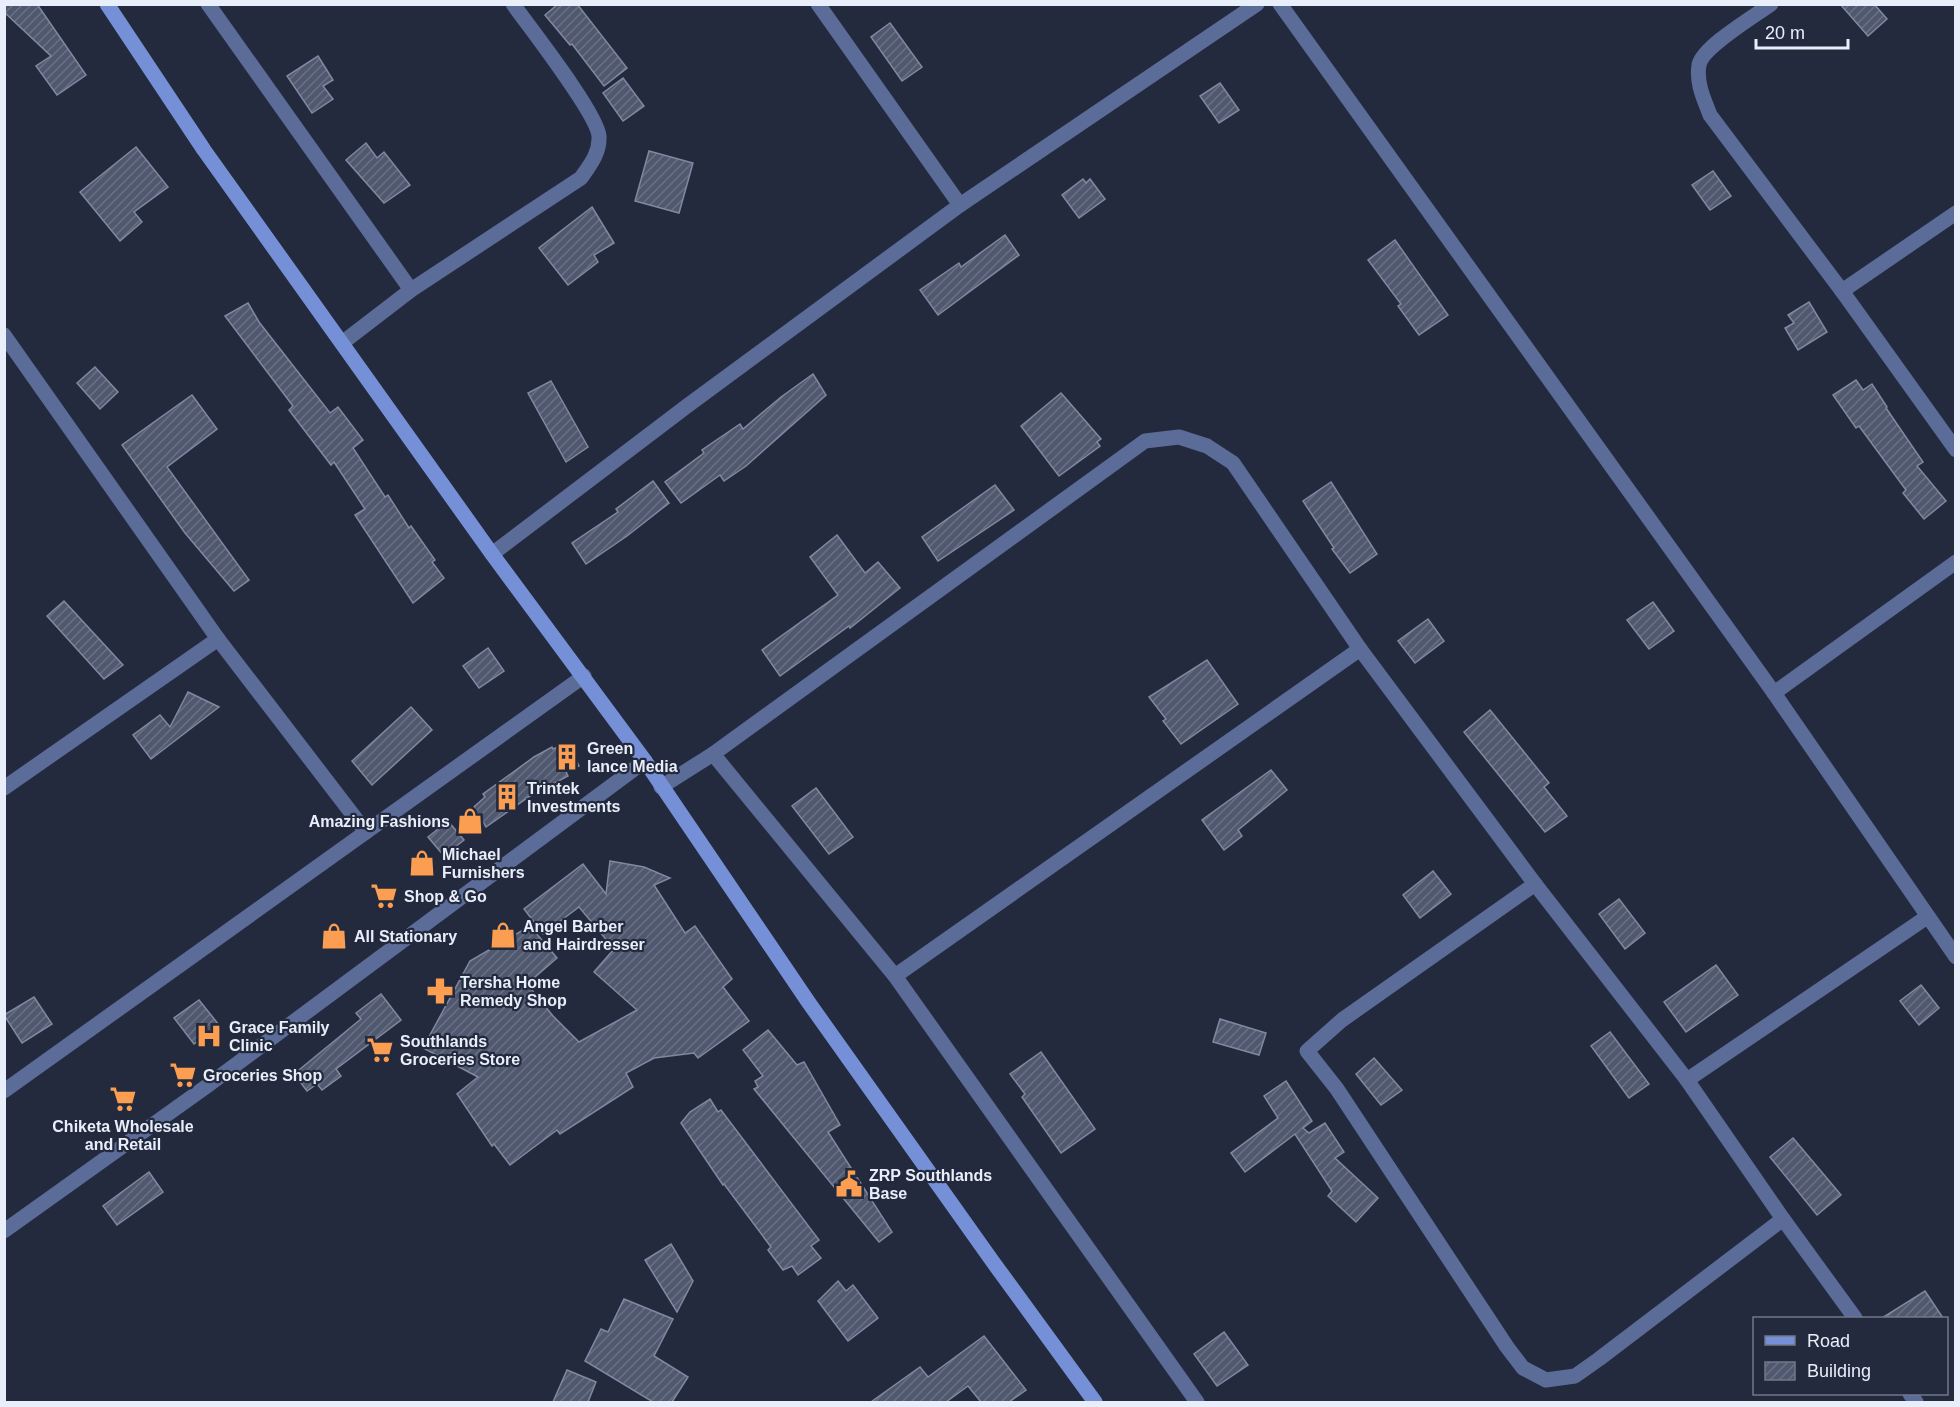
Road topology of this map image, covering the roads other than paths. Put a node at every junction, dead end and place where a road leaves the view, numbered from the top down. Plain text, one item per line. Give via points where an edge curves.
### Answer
1 (107, 4) edge
2 (208, 4) edge
3 (513, 4) edge
4 (1257, 4) edge
5 (1280, 4) edge
6 (1771, 4) edge
7 (821, 5) edge
8 (960, 206) junction
9 (1956, 213) edge
10 (411, 290) junction
11 (1842, 291) junction
12 (4, 335) edge
13 (342, 343) junction
14 (1956, 450) edge
15 (492, 554) junction
16 (1956, 562) edge
17 (218, 639) junction
18 (1360, 649) junction
19 (584, 676) junction
20 (1774, 693) junction
21 (713, 754) junction
22 (645, 761) junction
23 (661, 787) junction
24 (4, 788) edge
25 (366, 832) junction
26 (1535, 884) junction
27 (1927, 917) junction
28 (1956, 957) edge
29 (895, 976) junction
30 (1687, 1080) junction
31 (4, 1091) edge
32 (1783, 1220) junction
33 (4, 1231) edge
34 (1853, 1317) edge
35 (1095, 1402) edge
36 (1197, 1402) edge

1 - 13 street via 204,150
2 - 10 street
3 - 10 street via 589,111 599,135 596,158 581,178
4 - 8 street
5 - 20 street
6 - 11 street via 1713,44 1699,62 1699,87 1710,115
7 - 8 street
8 - 15 street
9 - 11 street
10 - 13 street
11 - 14 street
12 - 17 street
13 - 15 street
15 - 19 street
16 - 20 street
17 - 24 street
17 - 25 street
18 - 21 street via 1233,463 1207,446 1179,437 1145,441
18 - 26 street
18 - 29 street
19 - 22 street
19 - 25 street
20 - 27 street
21 - 23 street
21 - 29 street
22 - 23 street
22 - 33 street via 207,1086
23 - 35 street via 809,1004
25 - 31 street
26 - 30 street
26 - 32 street via 1342,1020 1307,1051 1337,1089 1507,1347 1523,1368 1546,1380 1575,1376
27 - 28 street
27 - 30 street
29 - 36 street
30 - 32 street
32 - 34 street

